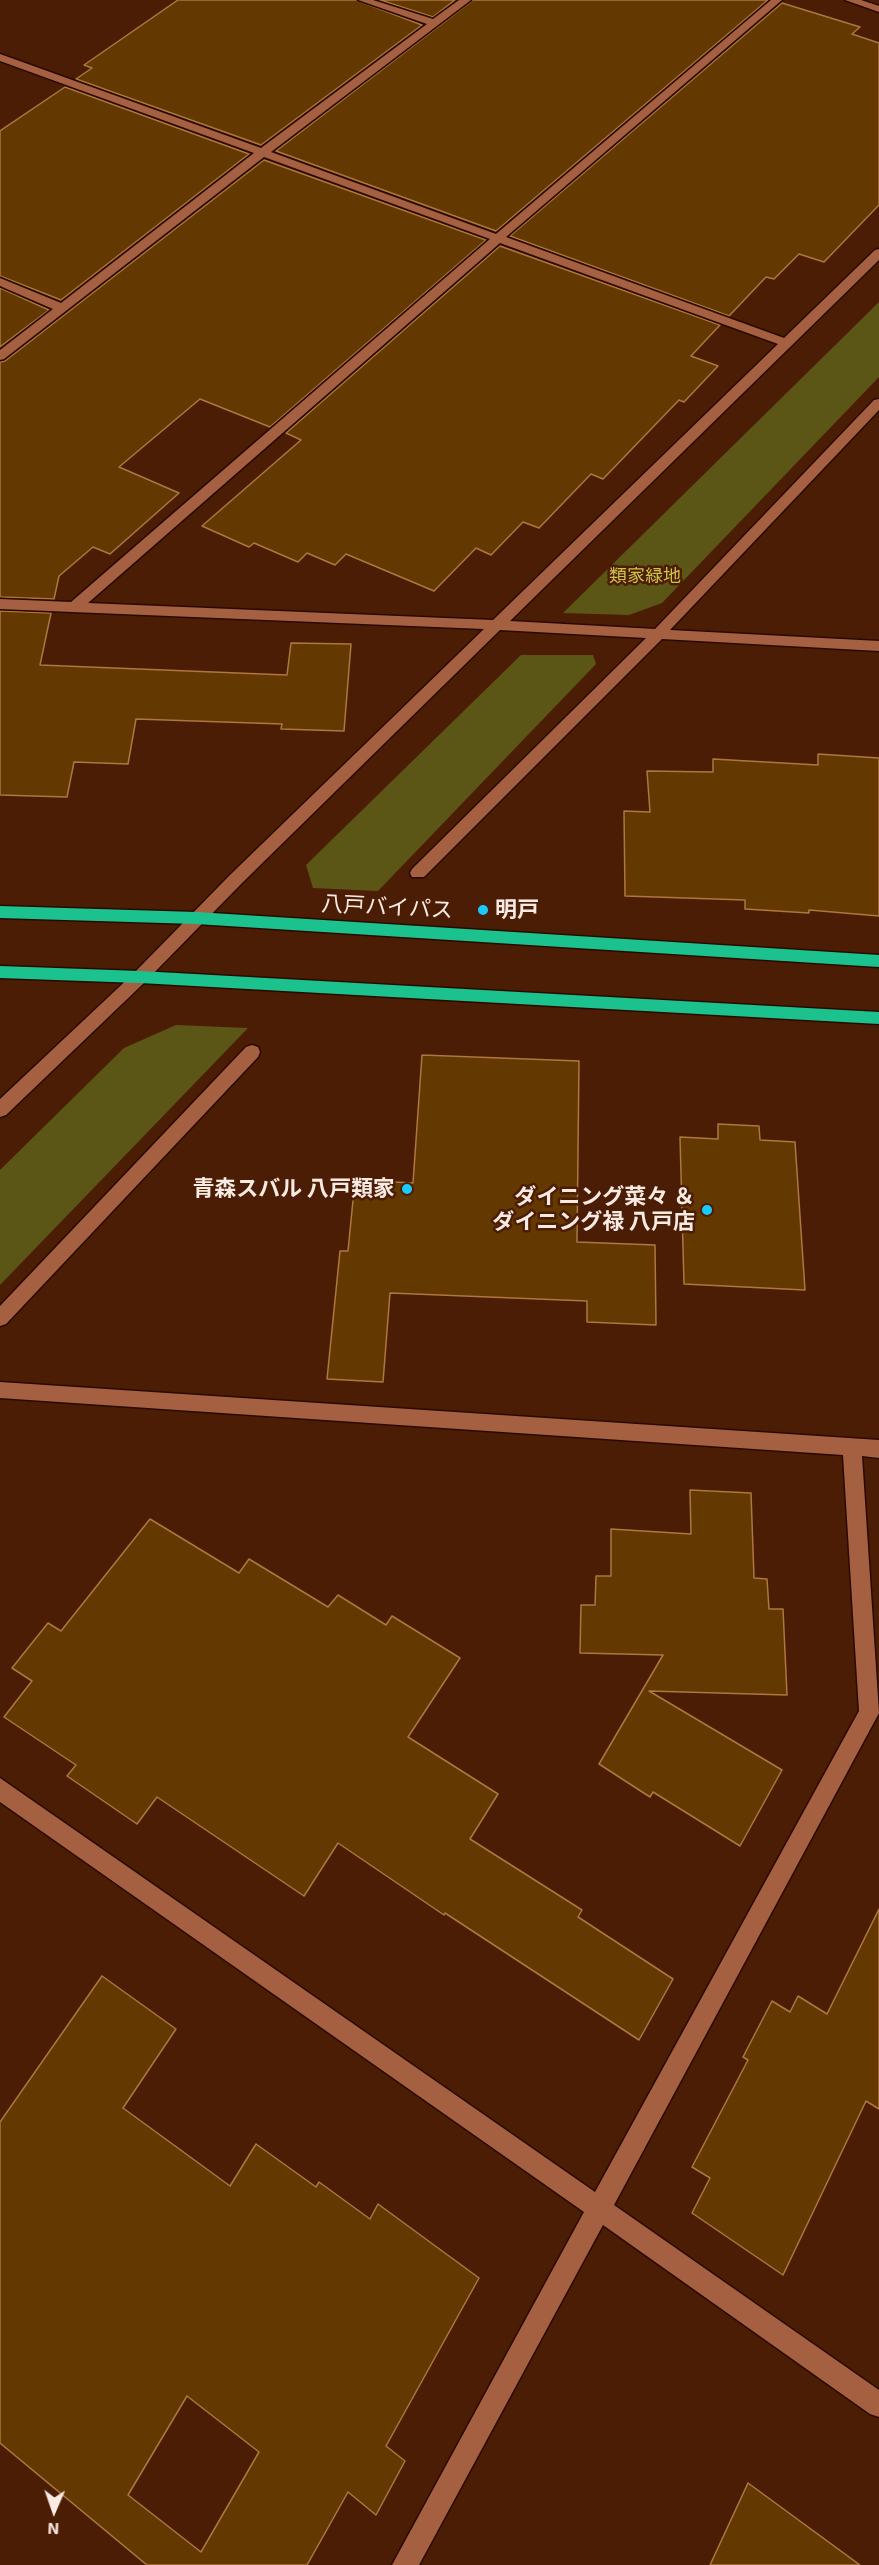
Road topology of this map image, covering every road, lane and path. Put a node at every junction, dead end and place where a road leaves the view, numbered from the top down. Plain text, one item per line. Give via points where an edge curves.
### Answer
1 (363, 0) edge
2 (466, 0) edge
3 (777, 0) edge
4 (850, 0) edge
5 (879, 9) edge
6 (434, 23) junction
7 (0, 57) edge
8 (263, 152) junction
9 (498, 238) junction
10 (879, 254) edge
11 (0, 282) edge
12 (60, 307) junction
13 (786, 343) junction
14 (0, 356) edge
15 (879, 403) edge
16 (0, 604) edge
17 (76, 606) junction
18 (498, 625) junction
19 (657, 635) junction
20 (879, 646) edge
21 (418, 873) dead end
22 (0, 912) edge
23 (196, 918) junction
24 (879, 961) edge
25 (0, 972) edge
26 (140, 977) junction
27 (879, 1018) edge
28 (252, 1052) dead end
29 (0, 1110) edge
30 (0, 1317) edge
31 (0, 1390) edge
32 (852, 1446) junction
33 (879, 1449) edge
34 (874, 1715) edge
35 (0, 1789) edge
36 (599, 2208) junction
37 (879, 2405) edge
38 (405, 2565) edge

1 - 6 street
2 - 6 street
3 - 9 street
4 - 5 street
6 - 8 street
7 - 8 street
8 - 9 street
8 - 12 street
9 - 13 street
9 - 17 street
10 - 13 street
11 - 12 street
12 - 14 street
13 - 18 street
15 - 19 street
16 - 17 street
17 - 18 street
18 - 19 street
18 - 23 street
19 - 20 street
19 - 21 street
22 - 23 highway, 八戸バイパス
23 - 24 highway, 八戸バイパス
23 - 26 street
25 - 26 highway
26 - 27 highway
26 - 29 street
28 - 30 street
31 - 32 street
32 - 33 street
32 - 34 street
34 - 36 street
35 - 36 street
36 - 37 street
36 - 38 street

